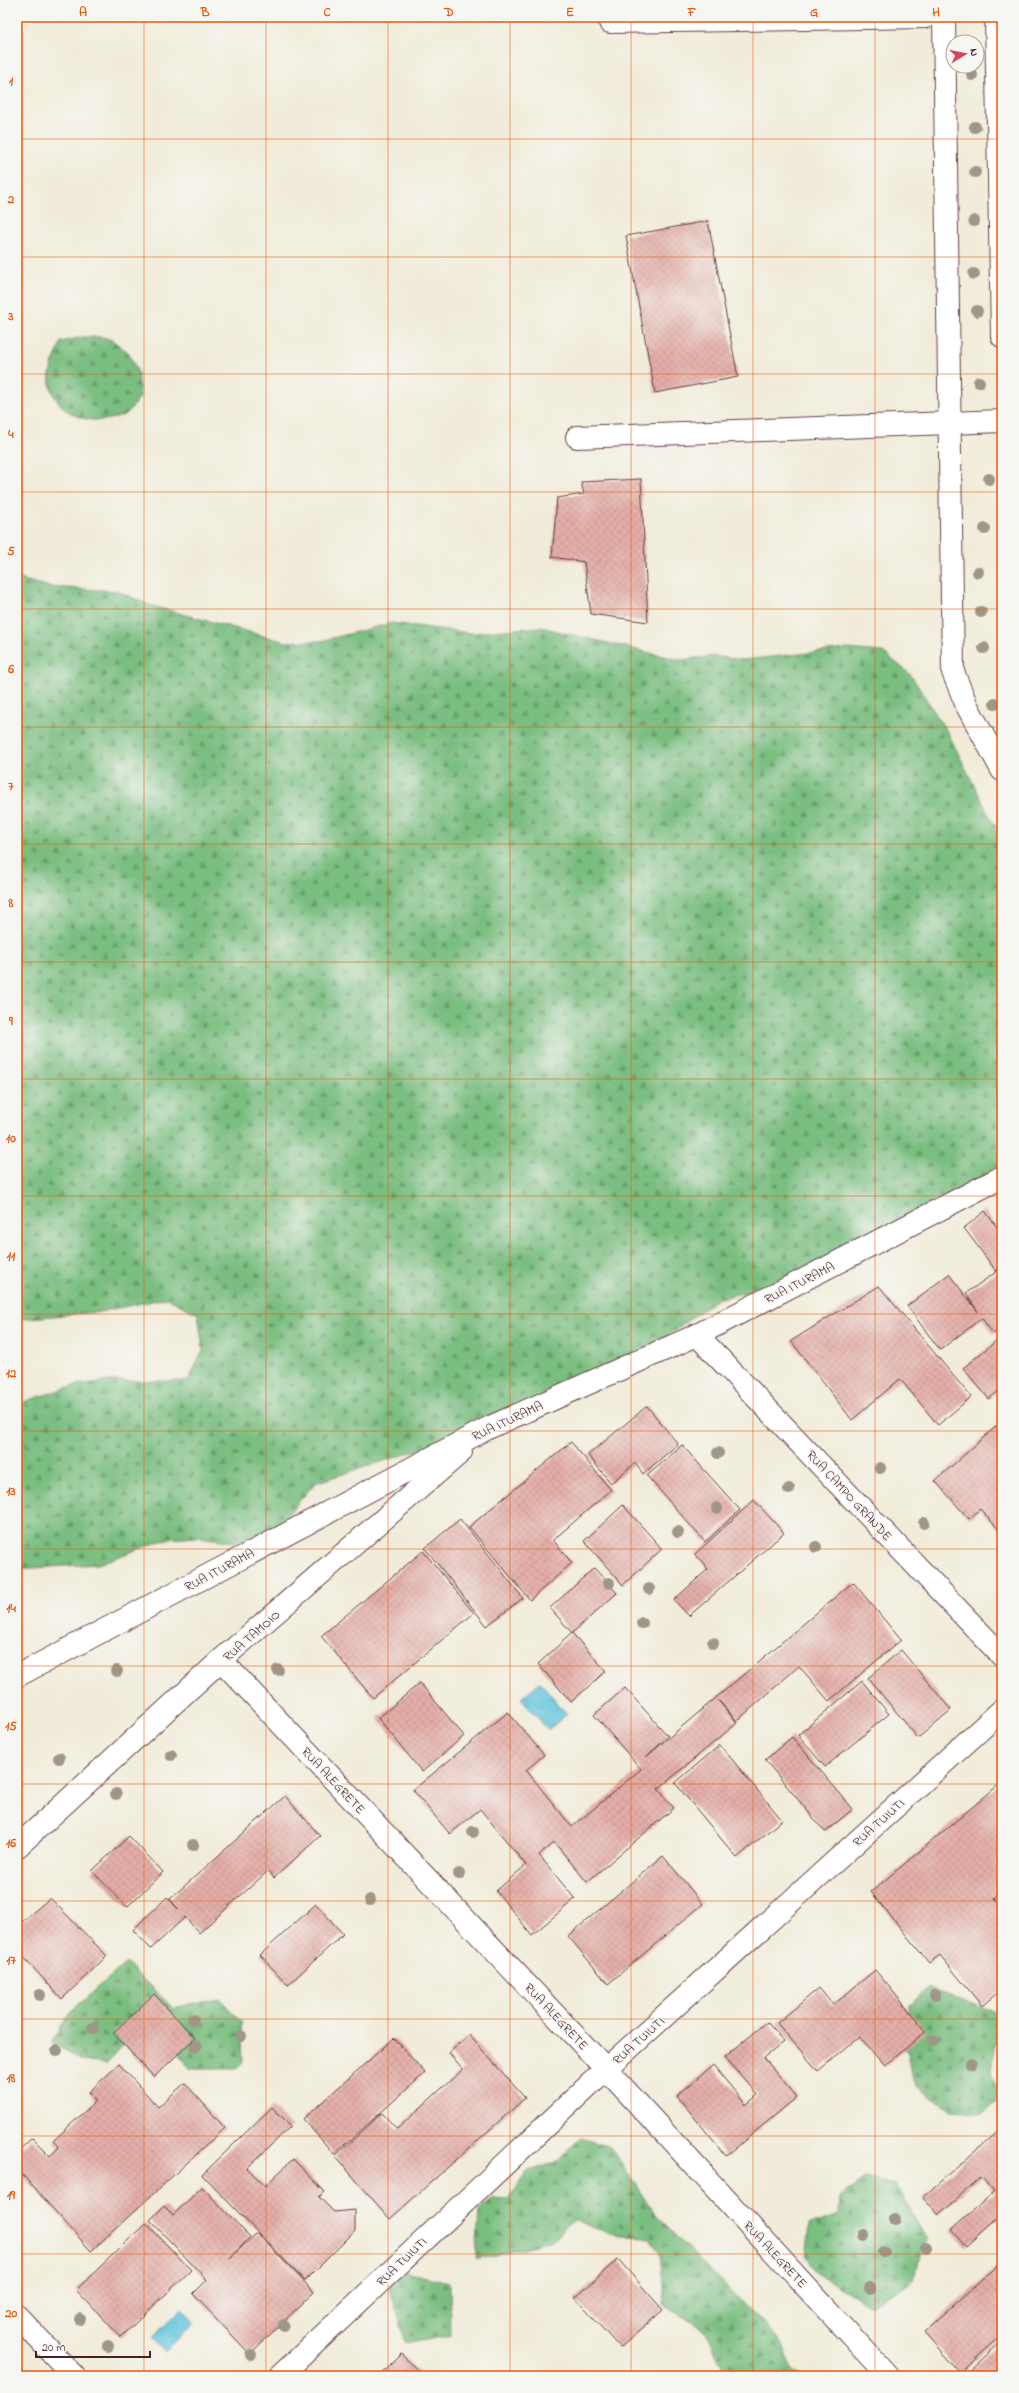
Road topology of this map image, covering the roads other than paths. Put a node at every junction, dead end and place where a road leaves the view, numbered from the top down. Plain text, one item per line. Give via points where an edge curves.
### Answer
1 (925, 17) edge
2 (944, 17) edge
3 (996, 17) edge
4 (610, 22) dead end
5 (1002, 336) edge
6 (1002, 422) edge
7 (951, 424) junction
8 (577, 437) dead end
9 (1002, 770) edge
10 (1002, 1177) edge
11 (697, 1335) junction
12 (488, 1428) junction
13 (1002, 1656) edge
14 (221, 1660) junction
15 (17, 1676) edge
16 (1002, 1710) edge
17 (17, 1848) edge
18 (606, 2069) junction
19 (17, 2316) edge
20 (74, 2376) edge
21 (280, 2376) edge
22 (888, 2376) edge

1 - 4 street
2 - 7 street
3 - 5 street
6 - 7 street
7 - 8 street
7 - 9 street via 953,672 967,706
10 - 11 street, RUA ITURAMA
11 - 12 street, RUA ITURAMA
11 - 13 street, RUA CAMPO GRANDE
12 - 14 street, RUA TAMOIO
12 - 15 street, RUA ITURAMA
14 - 17 street, RUA TAMOIO
14 - 18 street, RUA ALEGRETE
16 - 18 street, RUA TUIUTI
18 - 21 street, RUA TUIUTI
18 - 22 street, RUA ALEGRETE
19 - 20 street

